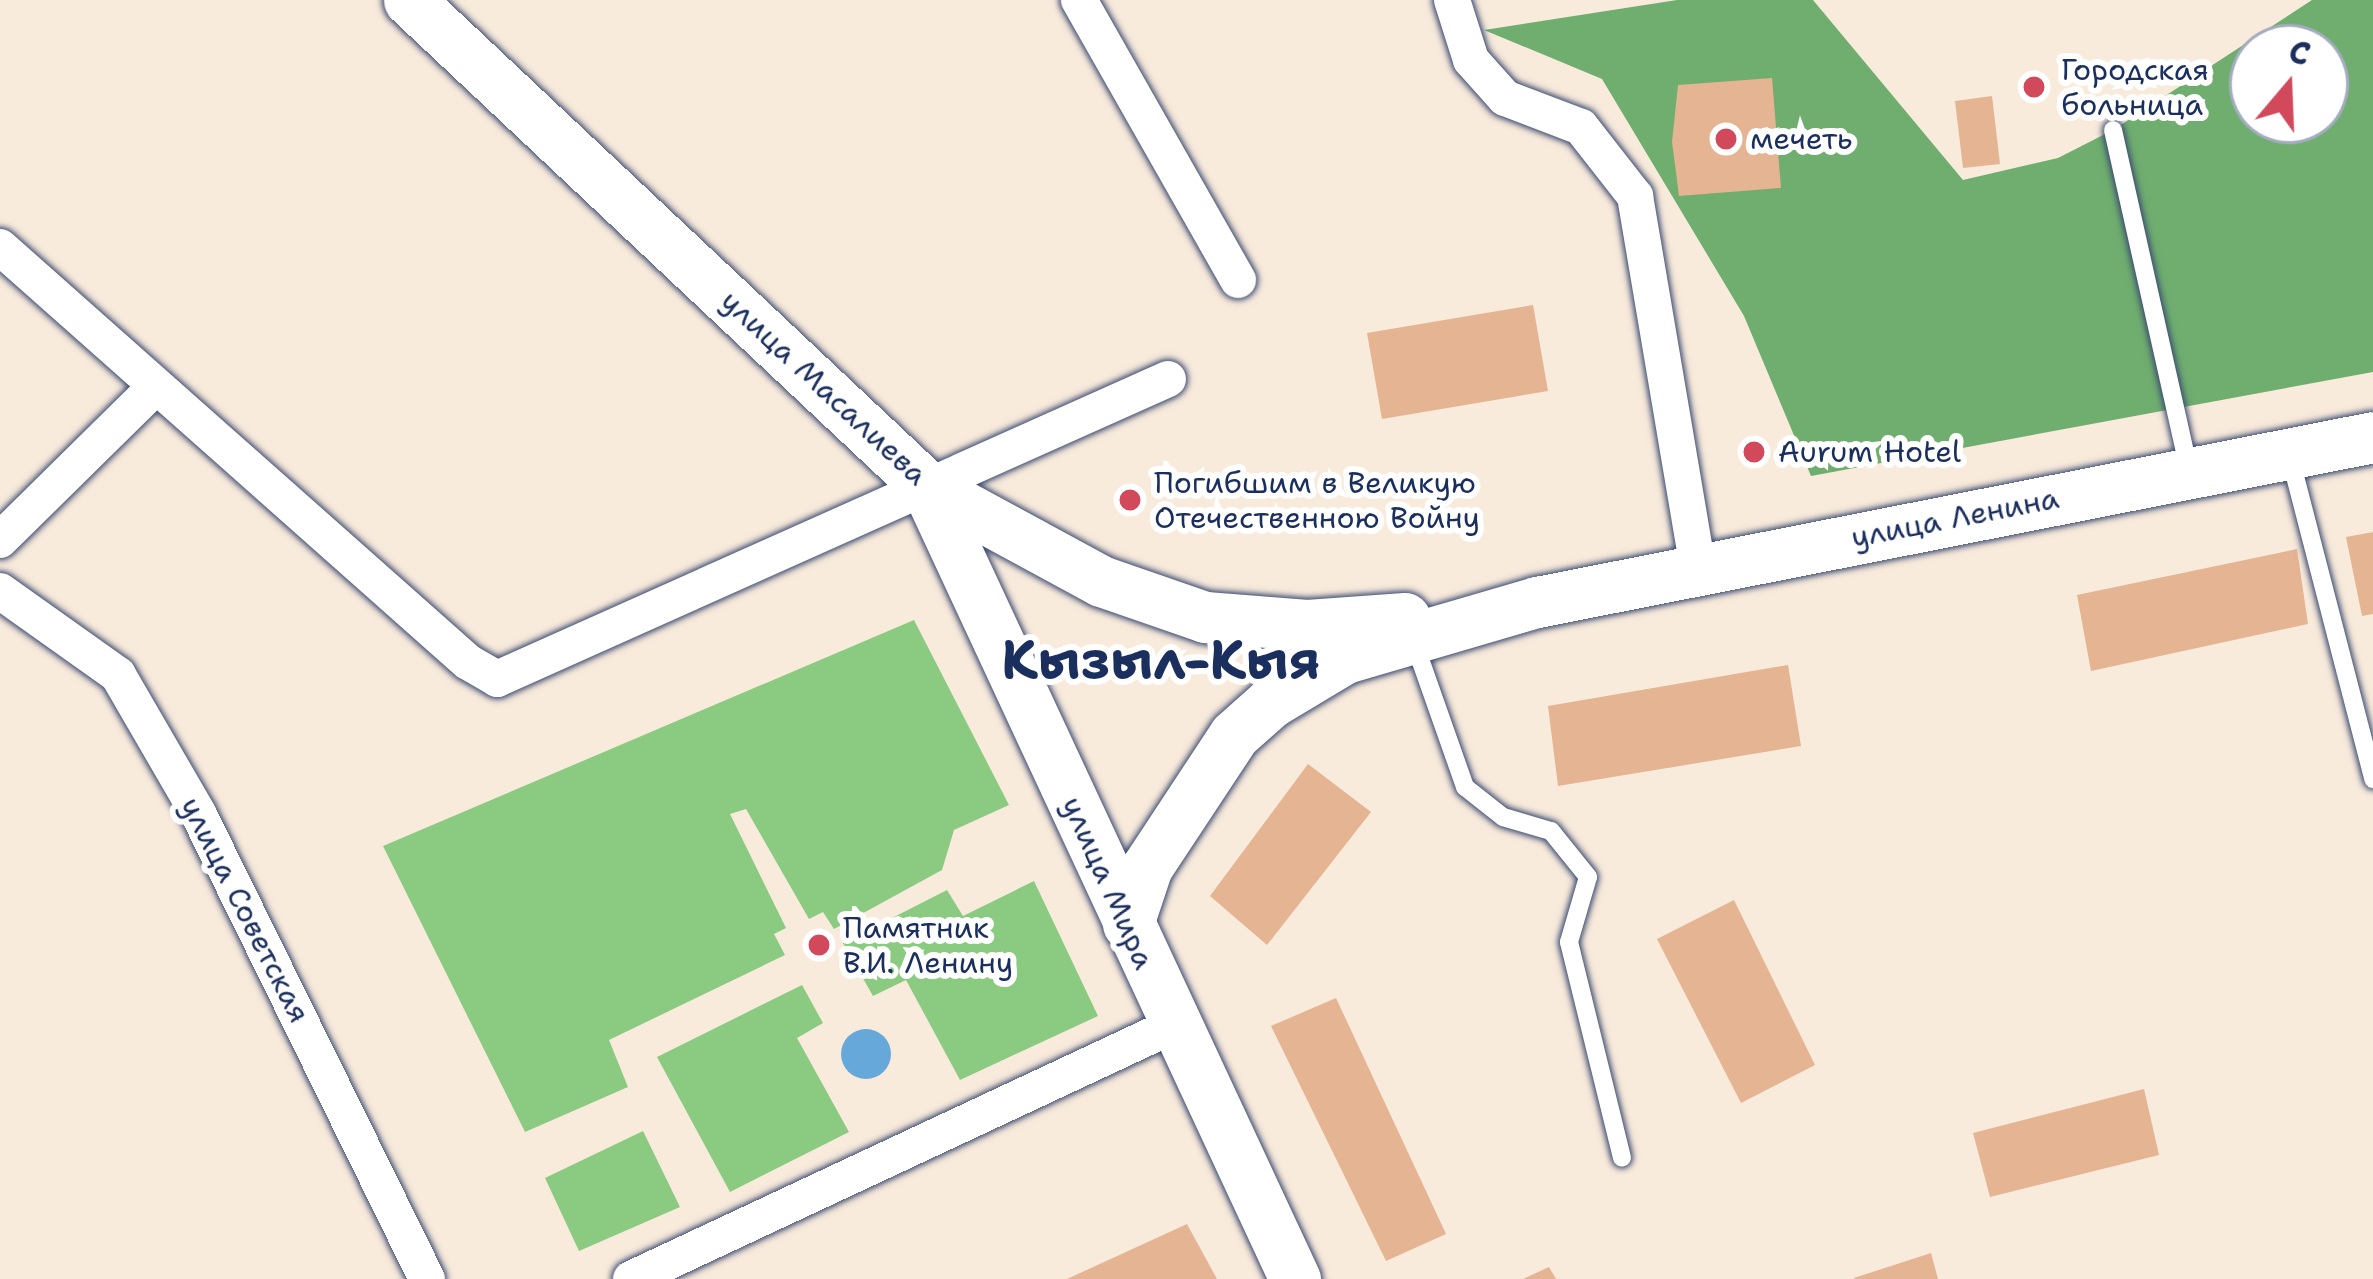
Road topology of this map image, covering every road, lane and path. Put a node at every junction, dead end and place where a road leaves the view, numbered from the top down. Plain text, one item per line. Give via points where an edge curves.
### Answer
1 (410, 0) edge
2 (1079, 0) edge
3 (1452, 0) edge
4 (2114, 130) dead end
5 (0, 247) edge
6 (1238, 280) dead end
7 (1168, 379) dead end
8 (154, 388) junction
9 (2373, 437) edge
10 (2289, 452) junction
11 (2189, 471) junction
12 (926, 486) junction
13 (0, 540) edge
14 (1698, 570) junction
15 (0, 591) edge
16 (1537, 602) junction
17 (1412, 638) junction
18 (2373, 779) edge
19 (1128, 924) junction
20 (1172, 1026) junction
21 (1622, 1158) dead end
22 (427, 1279) edge
23 (631, 1279) edge
24 (1294, 1279) edge

1 - 12 main road, улица Масалиева
2 - 6 street
3 - 14 street via 1471,61 1504,98 1582,127 1635,196
4 - 11 lane
5 - 8 street
7 - 12 street via 1002,460
8 - 12 street via 497,679
8 - 13 street
9 - 10 main road, улица Ленина
10 - 11 main road, улица Ленина
10 - 18 lane
11 - 14 main road, улица Ленина
12 - 16 main road, улица Масалиева via 1101,581 1205,617 1352,623
12 - 19 main road, улица Мира
14 - 16 main road, улица Ленина
15 - 22 street, улица Советская via 118,675 198,813
16 - 17 main road
17 - 19 main road via 1312,673 1234,736 1147,867
17 - 21 lane via 1466,787 1503,817 1551,831 1588,878 1569,942
19 - 20 main road, улица Мира
20 - 23 street
20 - 24 main road, улица Мира

